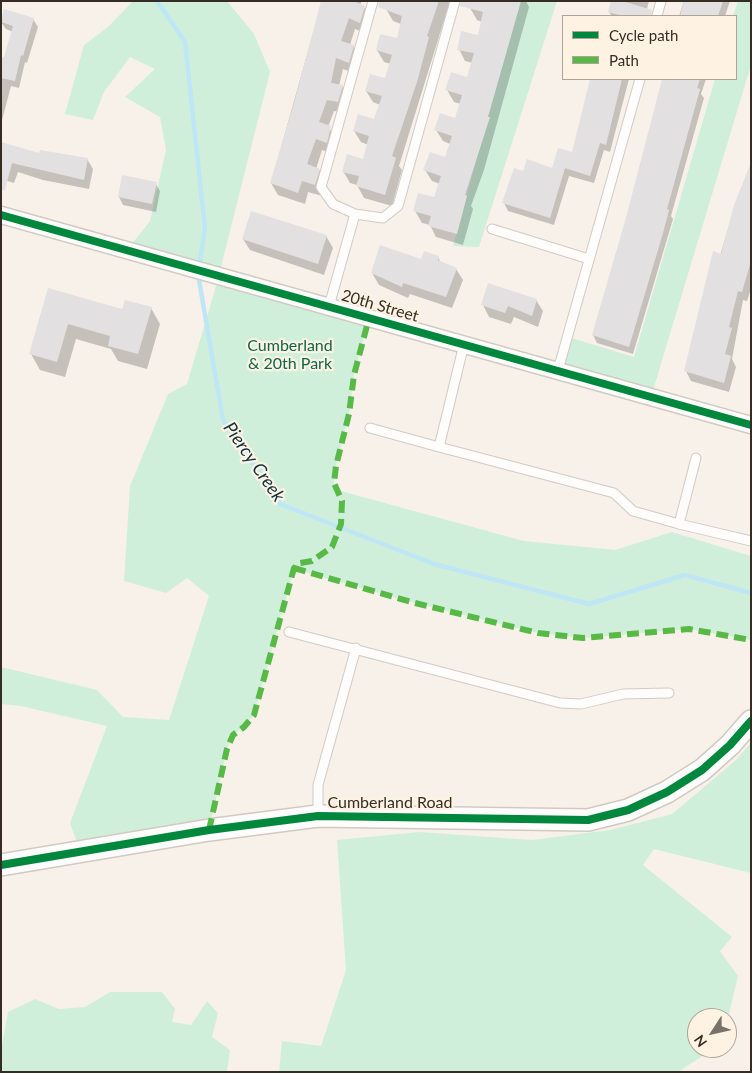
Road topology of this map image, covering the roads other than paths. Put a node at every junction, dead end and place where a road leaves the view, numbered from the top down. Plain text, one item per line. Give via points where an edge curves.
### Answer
1 (373, 1) edge
2 (455, 1) edge
3 (661, 1) edge
4 (657, 15) edge
5 (640, 80) edge
6 (355, 214) junction
7 (1, 215) edge
8 (492, 230) dead end
9 (589, 259) junction
10 (329, 306) junction
11 (464, 344) junction
12 (558, 370) junction
13 (750, 424) edge
14 (370, 428) dead end
15 (439, 447) junction
16 (696, 458) dead end
17 (679, 524) junction
18 (751, 541) edge
19 (289, 632) dead end
20 (356, 648) junction
21 (669, 693) dead end
22 (751, 721) edge
23 (318, 816) junction
24 (1, 865) edge

1 - 6 lane via 321,187 333,204
2 - 6 lane via 398,206 383,218
3 - 4 lane
5 - 9 lane
6 - 10 lane
7 - 10 street, 20th Street
8 - 9 lane
9 - 12 lane
10 - 11 street, 20th Street
11 - 12 street, 20th Street
11 - 15 lane
12 - 13 street, 20th Street
14 - 15 lane
15 - 17 lane via 614,493 632,511
16 - 17 lane
17 - 18 lane
19 - 20 lane
20 - 21 lane via 560,703 580,704 623,694
20 - 23 lane via 318,785
22 - 23 street, Cumberland Road via 702,770 667,792 628,810 588,820
23 - 24 street, Cumberland Road via 209,830

